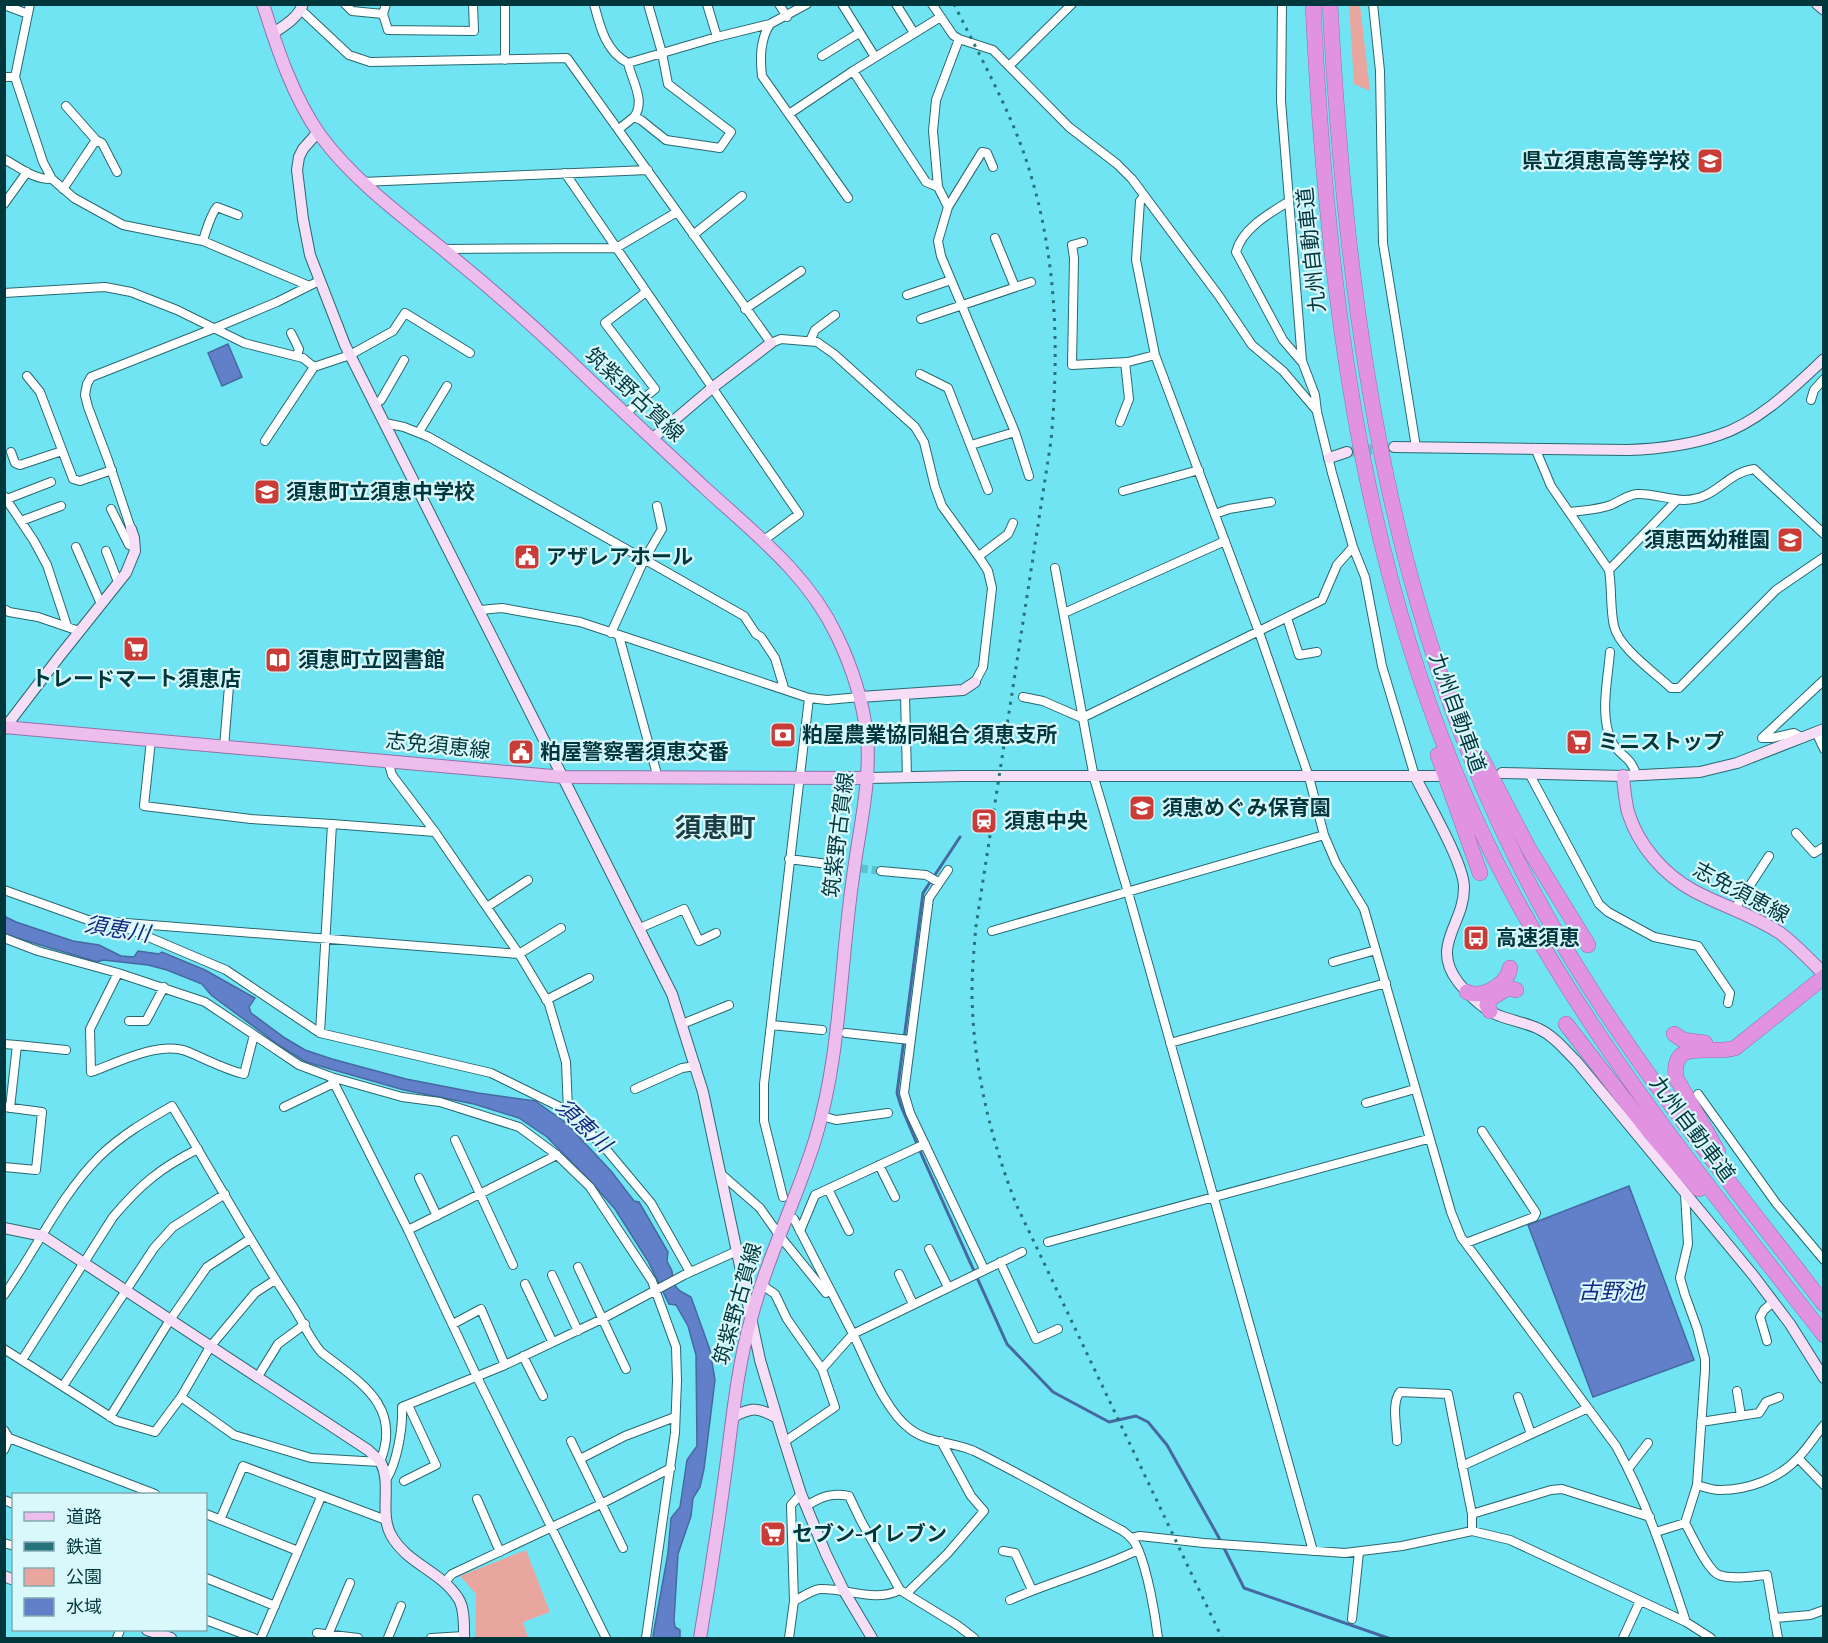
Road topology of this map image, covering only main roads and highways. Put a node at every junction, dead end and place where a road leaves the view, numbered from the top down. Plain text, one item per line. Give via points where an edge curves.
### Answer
1 (263, 4) edge
2 (1313, 4) edge
3 (1330, 4) edge
4 (1411, 585) junction
5 (1401, 618) junction
6 (6, 728) edge
7 (1623, 776) road end
8 (869, 778) junction
9 (1480, 873) dead end
10 (1588, 945) dead end
11 (1510, 968) dead end
12 (1824, 975) edge
13 (1516, 990) dead end
14 (1467, 992) road end
15 (1490, 1011) road end
16 (1566, 1024) dead end
17 (1674, 1034) dead end
18 (1755, 1247) junction
19 (1824, 1303) edge
20 (1824, 1335) edge
21 (700, 1638) edge

1 - 8 main road, 筑紫野古賀線 via 292,83 318,132 362,182 557,349 764,540 803,581 837,636 860,697
2 - 5 highway, 九州自動車道 via 1328,219 1341,326 1359,442
3 - 4 highway, 九州自動車道 via 1358,326
4 - 10 highway via 1454,700 1498,793
4 - 19 highway, 九州自動車道 via 1471,757 1506,838 1547,917 1652,1080
5 - 9 highway via 1424,714
5 - 18 highway, 九州自動車道 via 1436,725 1467,801 1530,926 1607,1049
6 - 8 main road, 志免須恵線 via 564,777
7 - 12 main road, 志免須恵線 via 1634,827 1675,880 1780,934
8 - 21 main road, 筑紫野古賀線 via 853,877 834,1054 822,1116 751,1317 738,1377
11 - 14 highway via 1505,980 1488,990 1477,995
12 - 17 highway via 1732,1042 1688,1041
12 - 19 highway via 1741,1044 1721,1051 1686,1051 1675,1071 1712,1142
13 - 15 highway via 1508,988 1491,998 1487,1005
16 - 18 highway via 1649,1131
18 - 20 highway, 九州自動車道

